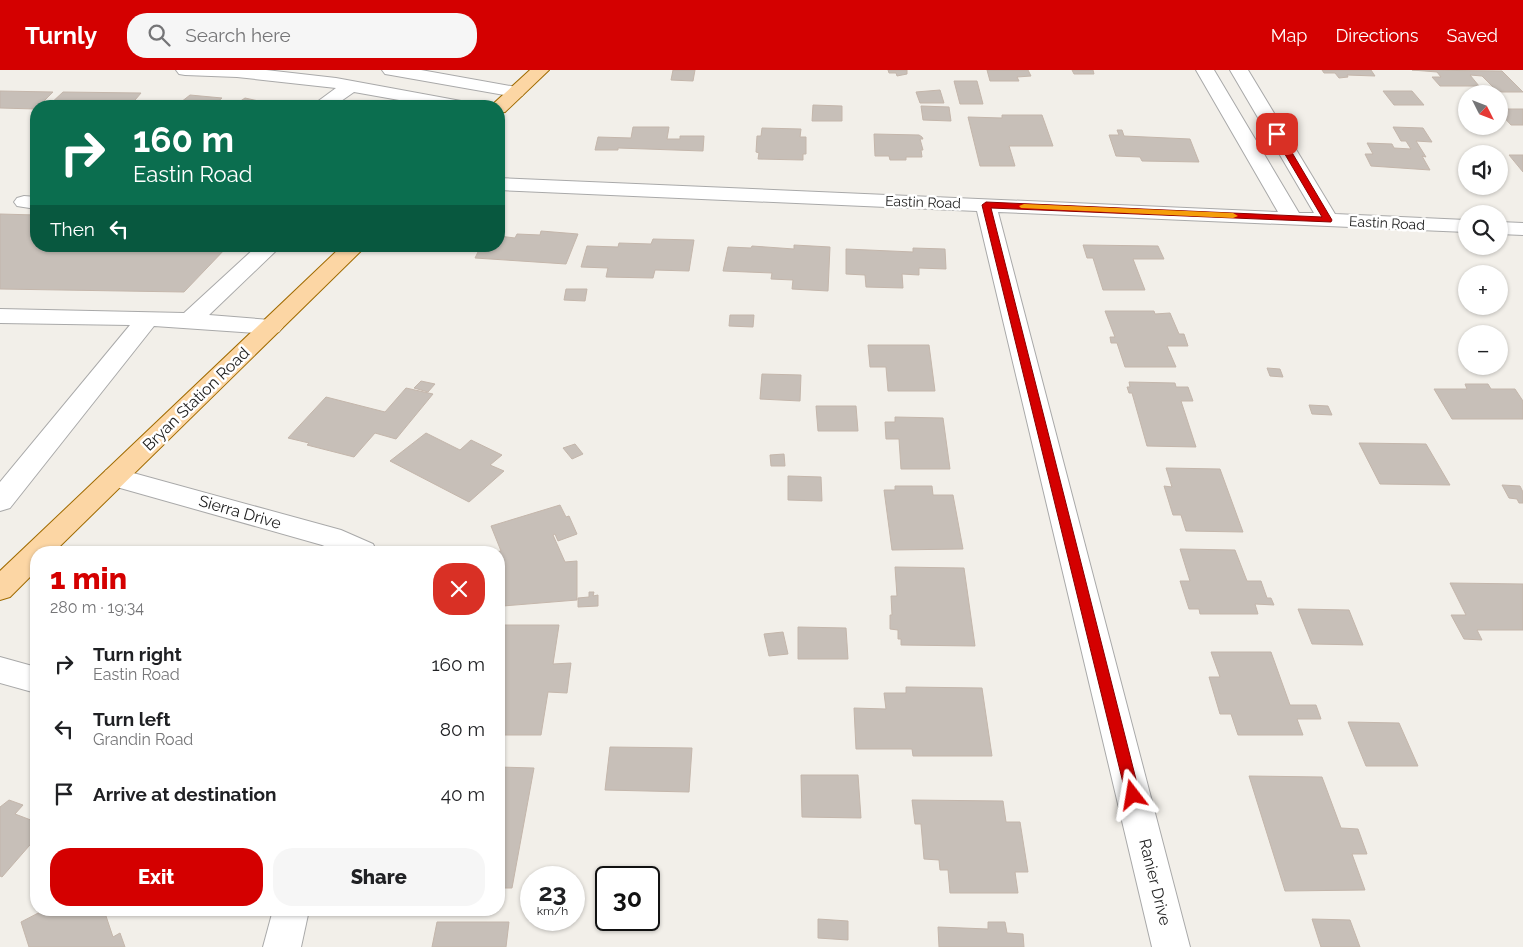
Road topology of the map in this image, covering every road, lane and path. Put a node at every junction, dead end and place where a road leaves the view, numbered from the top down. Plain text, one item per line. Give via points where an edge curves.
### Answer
1 (185, 70) edge
2 (391, 70) edge
3 (540, 70) edge
4 (1205, 70) edge
5 (1239, 70) edge
6 (350, 86) junction
7 (516, 92) junction
8 (331, 100) edge
9 (428, 100) edge
10 (505, 102) edge
11 (505, 184) edge
12 (986, 205) junction
13 (1292, 218) junction
14 (1328, 220) junction
15 (1458, 226) edge
16 (1508, 228) edge
17 (1523, 229) edge
18 (264, 252) edge
19 (348, 252) edge
20 (0, 316) edge
21 (147, 319) junction
22 (190, 320) junction
23 (271, 327) junction
24 (115, 477) junction
25 (0, 501) edge
26 (44, 546) edge
27 (350, 546) edge
28 (30, 560) edge
29 (0, 589) edge
30 (0, 670) edge
31 (30, 678) edge
32 (290, 916) edge
33 (282, 947) edge
34 (1171, 947) edge

1 - 6 street via 237,72
2 - 7 street
3 - 7 main road
4 - 13 street
5 - 14 street
6 - 8 street
6 - 9 street
7 - 10 main road
11 - 12 street, Eastin Road
12 - 13 street, Eastin Road
12 - 34 street, Ranier Drive
13 - 14 street, Eastin Road
14 - 15 street, Eastin Road
16 - 17 street
18 - 22 street
19 - 23 main road, Bryan Station Road
20 - 21 street
21 - 22 street
21 - 25 street
22 - 23 street
23 - 24 main road, Bryan Station Road
24 - 26 main road, Bryan Station Road
24 - 27 street, Sierra Drive via 331,537
28 - 29 main road, Bryan Station Road
30 - 31 street
32 - 33 street

